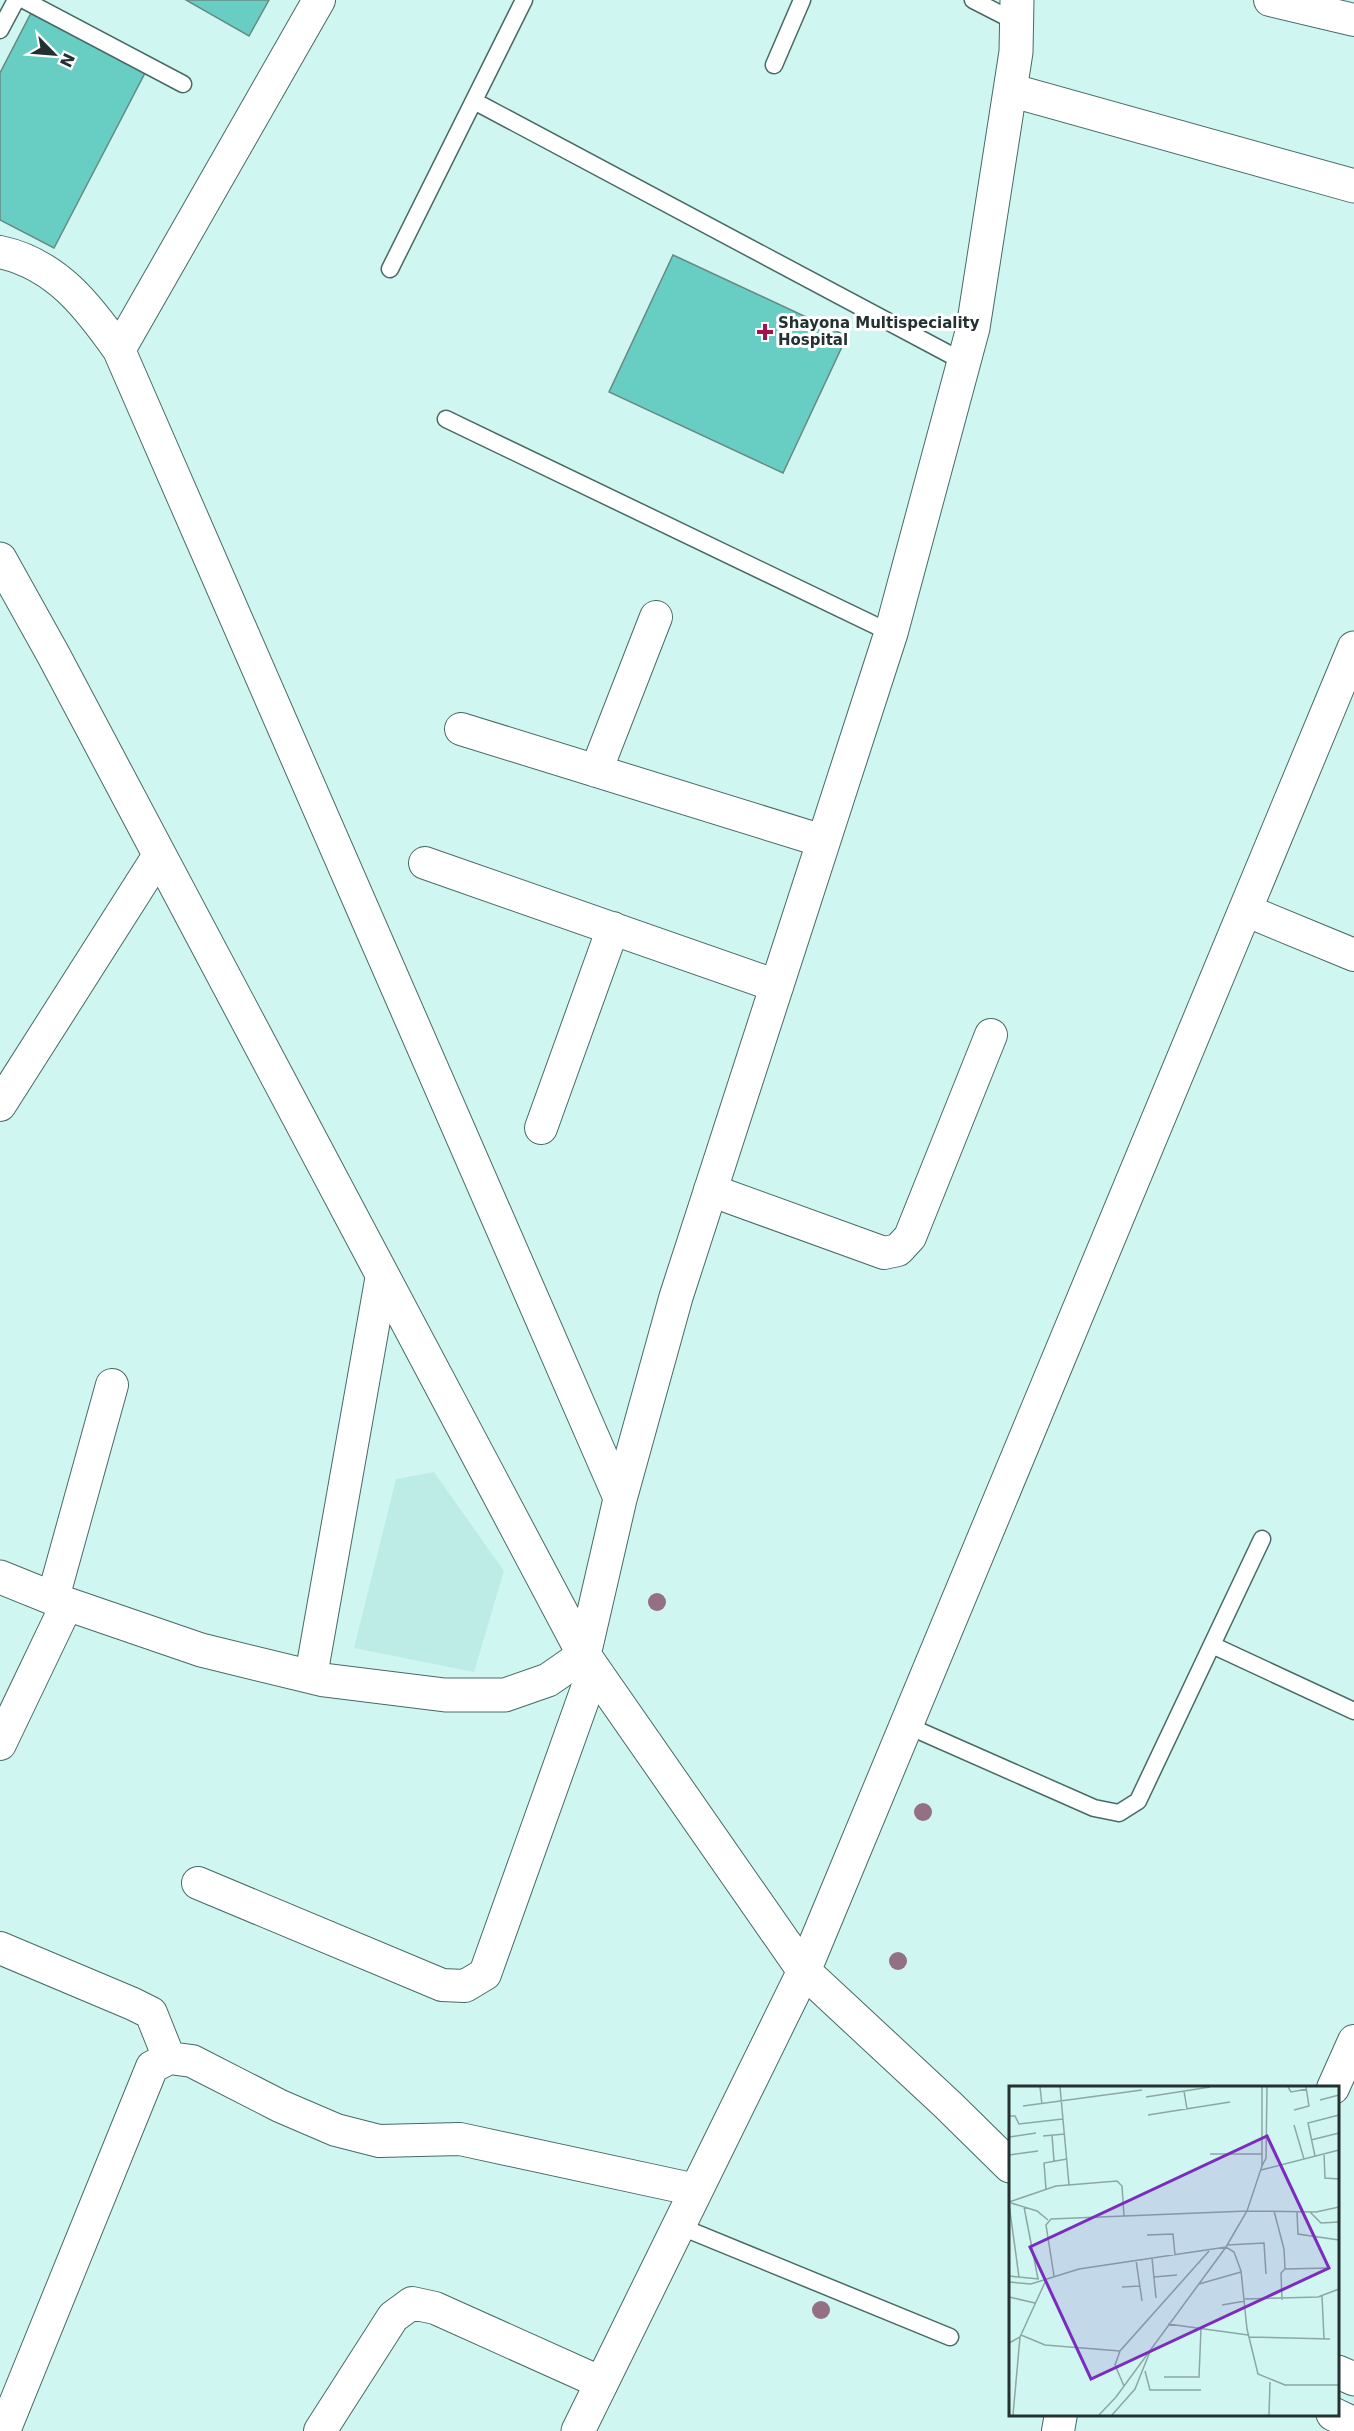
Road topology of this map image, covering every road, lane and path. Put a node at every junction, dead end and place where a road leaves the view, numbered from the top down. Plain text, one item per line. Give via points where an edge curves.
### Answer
1 (16, 0) edge
2 (24, 0) edge
3 (319, 0) edge
4 (524, 0) edge
5 (802, 0) edge
6 (972, 0) edge
7 (1270, 0) edge
8 (1018, 13) edge
9 (1354, 20) edge
10 (0, 30) edge
11 (774, 65) dead end
12 (183, 84) dead end
13 (1010, 90) junction
14 (474, 101) junction
15 (1354, 186) edge
16 (0, 252) edge
17 (390, 269) dead end
18 (120, 350) junction
19 (964, 362) junction
20 (446, 419) dead end
21 (0, 559) edge
22 (0, 604) edge
23 (656, 617) dead end
24 (891, 633) junction
25 (1354, 648) edge
26 (54, 656) junction
27 (461, 729) dead end
28 (596, 771) junction
29 (823, 841) junction
30 (159, 855) junction
31 (425, 863) dead end
32 (1245, 910) junction
33 (613, 928) junction
34 (1354, 956) edge
35 (777, 986) junction
36 (991, 1035) dead end
37 (0, 1105) edge
38 (541, 1128) dead end
39 (710, 1190) junction
40 (382, 1275) junction
41 (112, 1385) dead end
42 (620, 1499) junction
43 (1262, 1539) dead end
44 (0, 1577) edge
45 (60, 1601) junction
46 (1212, 1645) junction
47 (589, 1662) junction
48 (311, 1676) junction
49 (1354, 1711) edge
50 (906, 1725) junction
51 (0, 1744) edge
52 (198, 1883) dead end
53 (0, 1948) edge
54 (804, 1971) junction
55 (1353, 2044) edge
56 (169, 2058) junction
57 (1334, 2086) edge
58 (1009, 2164) edge
59 (696, 2190) junction
60 (678, 2226) junction
61 (950, 2337) dead end
62 (1339, 2372) edge
63 (1354, 2379) edge
64 (602, 2383) junction
65 (1061, 2416) edge
66 (1335, 2416) edge
67 (1354, 2424) edge
68 (4, 2431) edge
69 (320, 2431) edge
70 (578, 2431) edge
71 (1058, 2431) edge

1 - 10 lane
2 - 12 lane
3 - 18 street
4 - 14 lane
5 - 11 lane
6 - 8 lane
7 - 9 street
8 - 13 street
13 - 15 street
13 - 19 street via 973,328
14 - 17 lane
14 - 19 lane
16 - 18 street via 22,256 59,280 89,308
18 - 42 street
19 - 24 street
20 - 24 lane
21 - 26 street
22 - 26 street
23 - 28 street
24 - 29 street
25 - 32 street
26 - 30 street
27 - 28 street
28 - 29 street
29 - 35 street
30 - 37 street
30 - 40 street
31 - 33 street
32 - 34 street
32 - 50 street
33 - 35 street
33 - 38 street
35 - 39 street
36 - 39 street via 910,1237 898,1250 884,1253
39 - 42 street via 675,1297
40 - 47 street
40 - 48 street
41 - 45 street
42 - 47 street
43 - 46 lane
44 - 45 street
45 - 48 street via 201,1650
45 - 51 street
46 - 49 lane
46 - 50 lane via 1138,1801 1119,1813 1094,1808
47 - 48 street via 505,1695 445,1695
47 - 52 street via 485,1974 465,1986 442,1985
47 - 54 street
50 - 54 street
53 - 56 street via 151,2013
54 - 58 street
54 - 59 street
55 - 57 street
56 - 59 street via 192,2061 336,2130 379,2141 483,2142
56 - 68 street via 152,2067
59 - 60 street
60 - 61 lane
60 - 64 street
62 - 63 street
64 - 69 street via 435,2308 412,2303 393,2317
64 - 70 street
65 - 71 street
66 - 67 street

